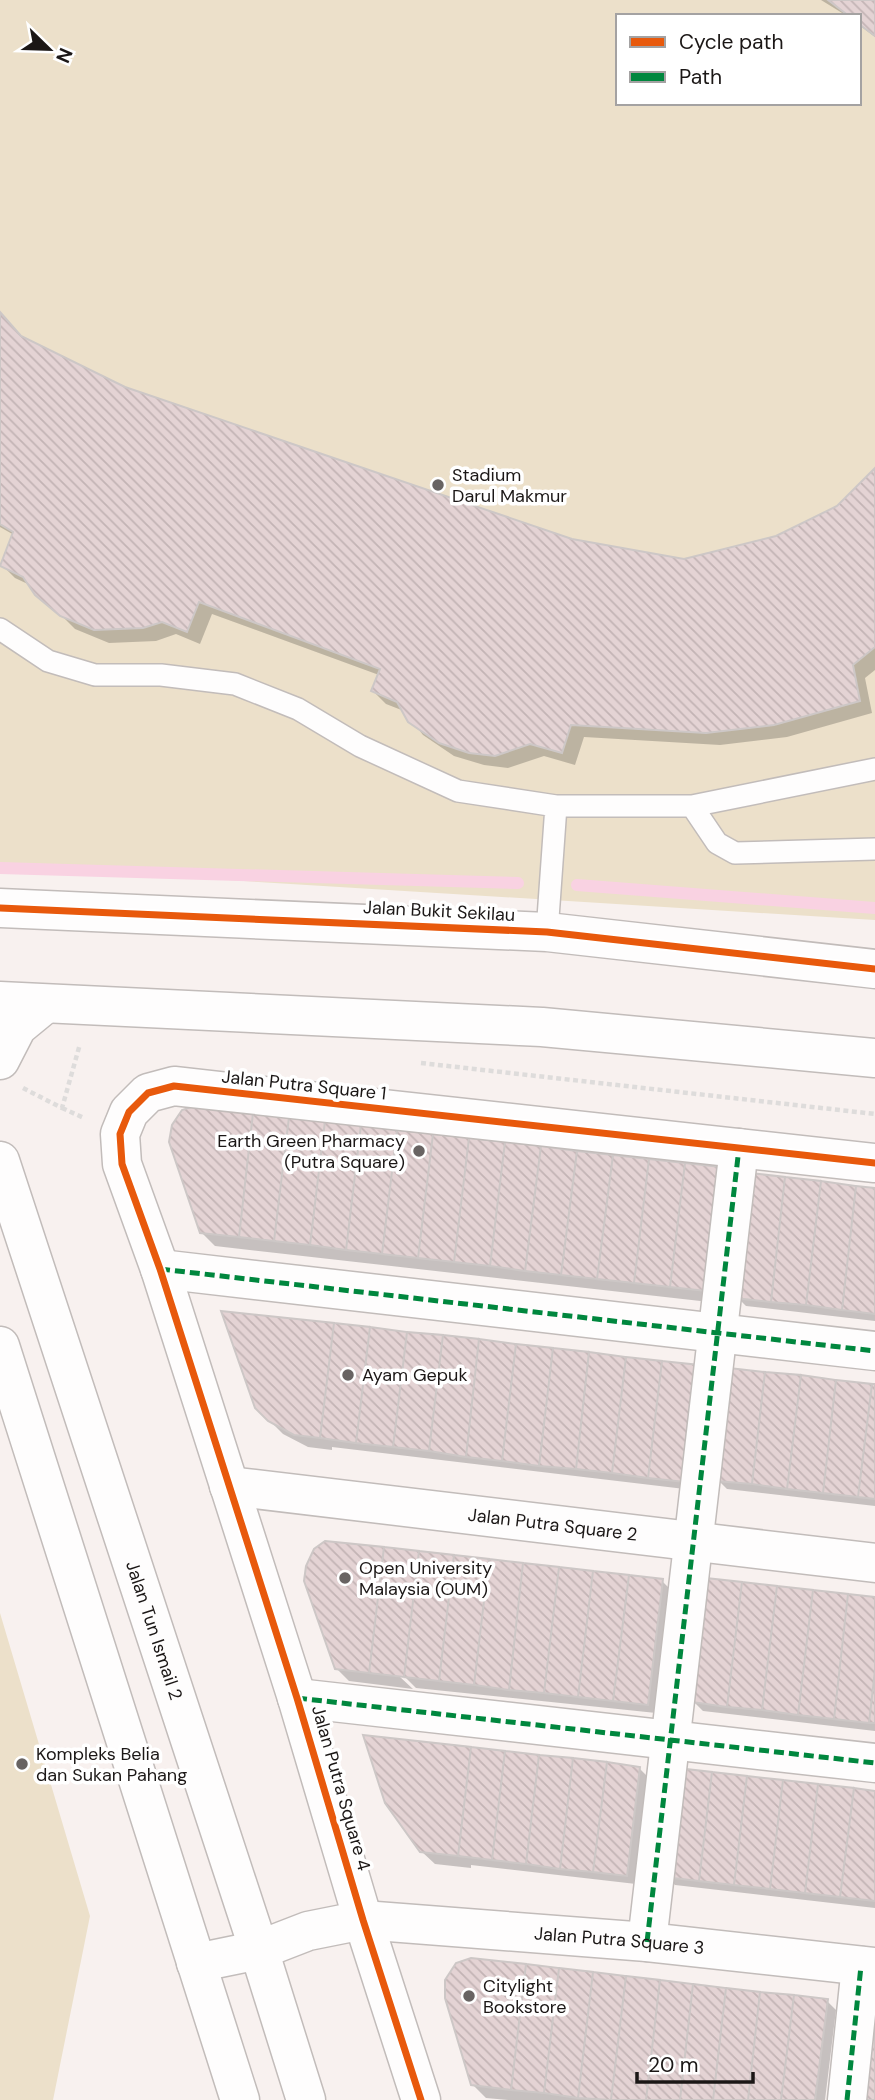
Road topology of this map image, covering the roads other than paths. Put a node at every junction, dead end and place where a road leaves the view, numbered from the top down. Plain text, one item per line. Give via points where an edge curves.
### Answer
1 (0, 629) edge
2 (875, 769) edge
3 (556, 806) junction
4 (692, 806) junction
5 (875, 849) edge
6 (0, 908) edge
7 (547, 932) junction
8 (875, 969) edge
9 (0, 1002) edge
10 (45, 1004) junction
11 (875, 1058) edge
12 (0, 1059) edge
13 (739, 1148) junction
14 (0, 1161) edge
15 (875, 1163) edge
16 (160, 1269) junction
17 (716, 1332) junction
18 (0, 1346) edge
19 (875, 1351) edge
20 (229, 1486) junction
21 (692, 1543) junction
22 (875, 1563) edge
23 (298, 1698) junction
24 (672, 1742) junction
25 (875, 1763) edge
26 (363, 1920) junction
27 (646, 1942) junction
28 (259, 1950) junction
29 (196, 1963) junction
30 (868, 1967) edge
31 (240, 2100) edge
32 (306, 2100) edge
33 (421, 2100) edge
34 (847, 2100) edge

1 - 3 lane via 48,661 95,675 161,675 235,684 298,709 360,747 458,791
2 - 4 lane
3 - 4 lane
3 - 7 lane
4 - 5 lane via 717,843 735,853
6 - 7 street, Jalan Bukit Sekilau
7 - 8 street, Jalan Bukit Sekilau
9 - 10 street
10 - 11 street via 542,1027
10 - 12 street via 17,1027
13 - 15 street, Jalan Putra Square 1
13 - 16 street, Jalan Putra Square 1 via 174,1086 148,1093 129,1112 120,1134 122,1164
13 - 17 street
14 - 28 street, Jalan Tun Ismail 2
16 - 17 street
16 - 20 street, Jalan Putra Square 1
17 - 19 street
17 - 21 street
18 - 29 street
20 - 21 street, Jalan Putra Square 2
20 - 23 street, Jalan Putra Square 4
21 - 22 street, Jalan Putra Square 2
21 - 24 street
23 - 24 street
23 - 26 street, Jalan Putra Square 4
24 - 25 street
24 - 27 street
26 - 27 street, Jalan Putra Square 3
26 - 28 street, Jalan Putra Square 3 via 308,1931
26 - 33 street, Jalan Putra Square 4
27 - 30 street, Jalan Putra Square 3
28 - 29 street, Jalan Putra Square 3
28 - 32 street, Jalan Tun Ismail 2
29 - 31 street
30 - 34 street

